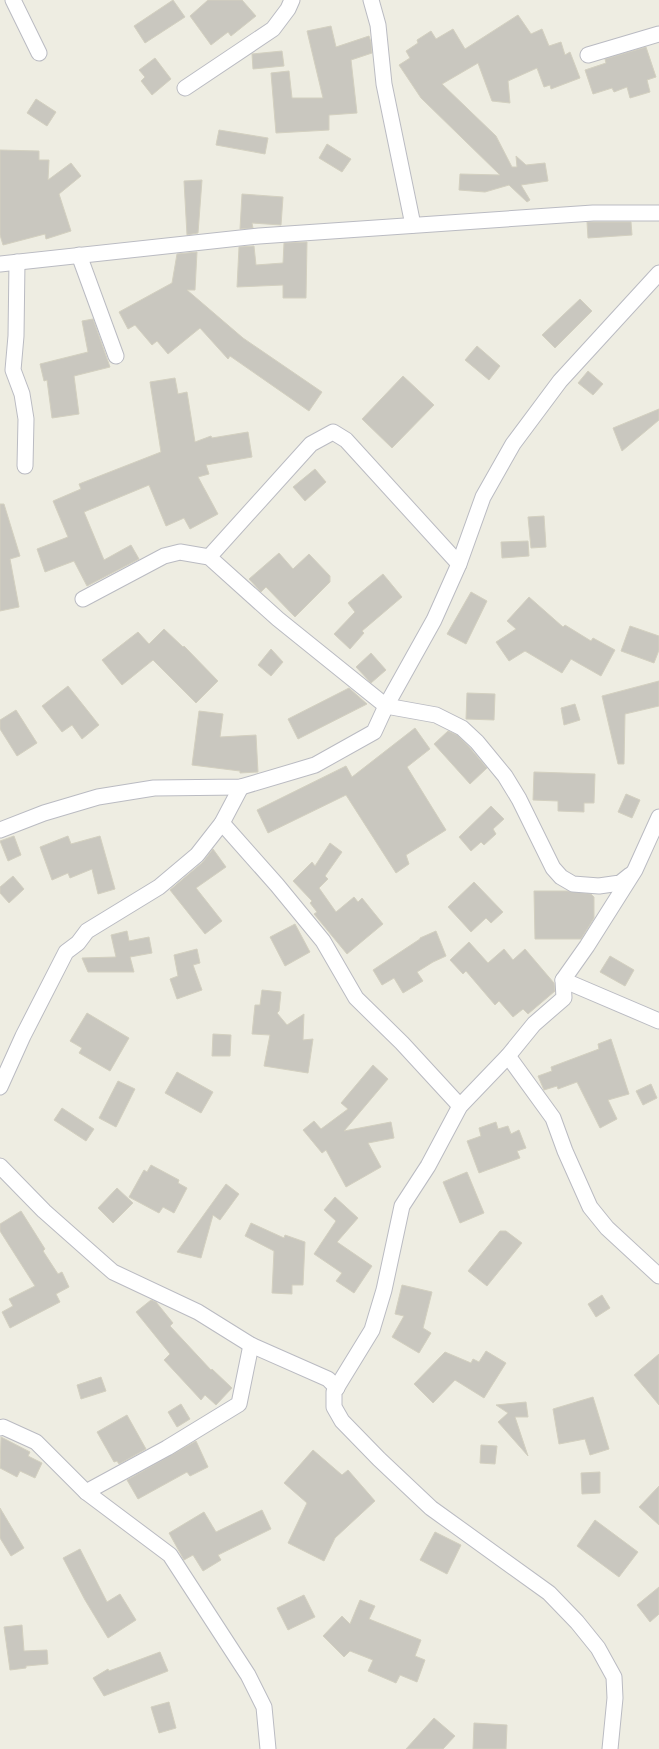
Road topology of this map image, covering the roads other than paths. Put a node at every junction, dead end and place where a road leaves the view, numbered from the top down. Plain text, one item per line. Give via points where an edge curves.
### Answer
1 (13, 0) edge
2 (292, 0) edge
3 (371, 0) edge
4 (659, 34) edge
5 (39, 53) dead end
6 (588, 55) dead end
7 (185, 88) dead end
8 (659, 213) edge
9 (413, 225) junction
10 (80, 255) junction
11 (17, 262) junction
12 (0, 264) edge
13 (659, 273) edge
14 (116, 356) dead end
15 (25, 466) dead end
16 (210, 557) junction
17 (458, 564) junction
18 (83, 599) dead end
19 (386, 706) junction
20 (241, 786) junction
21 (659, 817) edge
22 (222, 823) junction
23 (0, 830) edge
24 (636, 870) junction
25 (563, 980) junction
26 (659, 1021) edge
27 (508, 1056) junction
28 (0, 1086) edge
29 (460, 1106) junction
30 (0, 1166) edge
31 (659, 1276) edge
32 (251, 1345) junction
33 (337, 1388) junction
34 (0, 1428) edge
35 (86, 1492) junction
36 (268, 1749) edge
37 (610, 1749) edge

1 - 5 street
2 - 7 street via 273,29
3 - 9 street via 378,25 384,84
4 - 6 street
8 - 9 street via 593,214
9 - 10 street via 259,236
10 - 11 street
10 - 14 street
11 - 12 street
11 - 15 street via 14,370 22,394 26,419
13 - 17 street via 560,381 513,444 483,497
16 - 17 street via 311,444 333,432 346,440
16 - 18 street via 180,552 164,556
16 - 19 street via 278,620
17 - 19 street via 434,620
19 - 20 street via 374,732 315,765
19 - 24 street via 436,714 462,728 477,742 520,799 553,868 561,877 573,884 599,886 620,883
20 - 22 street
20 - 23 street via 154,788 98,797 44,813
21 - 24 street
22 - 28 street via 192,860 159,887 87,931 78,943 66,952
22 - 29 street via 323,941 356,998
24 - 25 street
25 - 26 street
25 - 27 street via 564,998 534,1024
27 - 29 street
27 - 31 street via 553,1118 590,1207 607,1228
29 - 33 street via 428,1166 402,1206 384,1290 372,1330
30 - 32 street via 44,1211 113,1272 198,1312
32 - 33 street via 328,1380
32 - 35 street via 238,1404 167,1448
33 - 37 street via 334,1392 334,1407 342,1421 379,1459 432,1508 549,1593 598,1648 614,1677 615,1698
34 - 35 street via 36,1442
35 - 36 street via 170,1555 248,1675 264,1707

